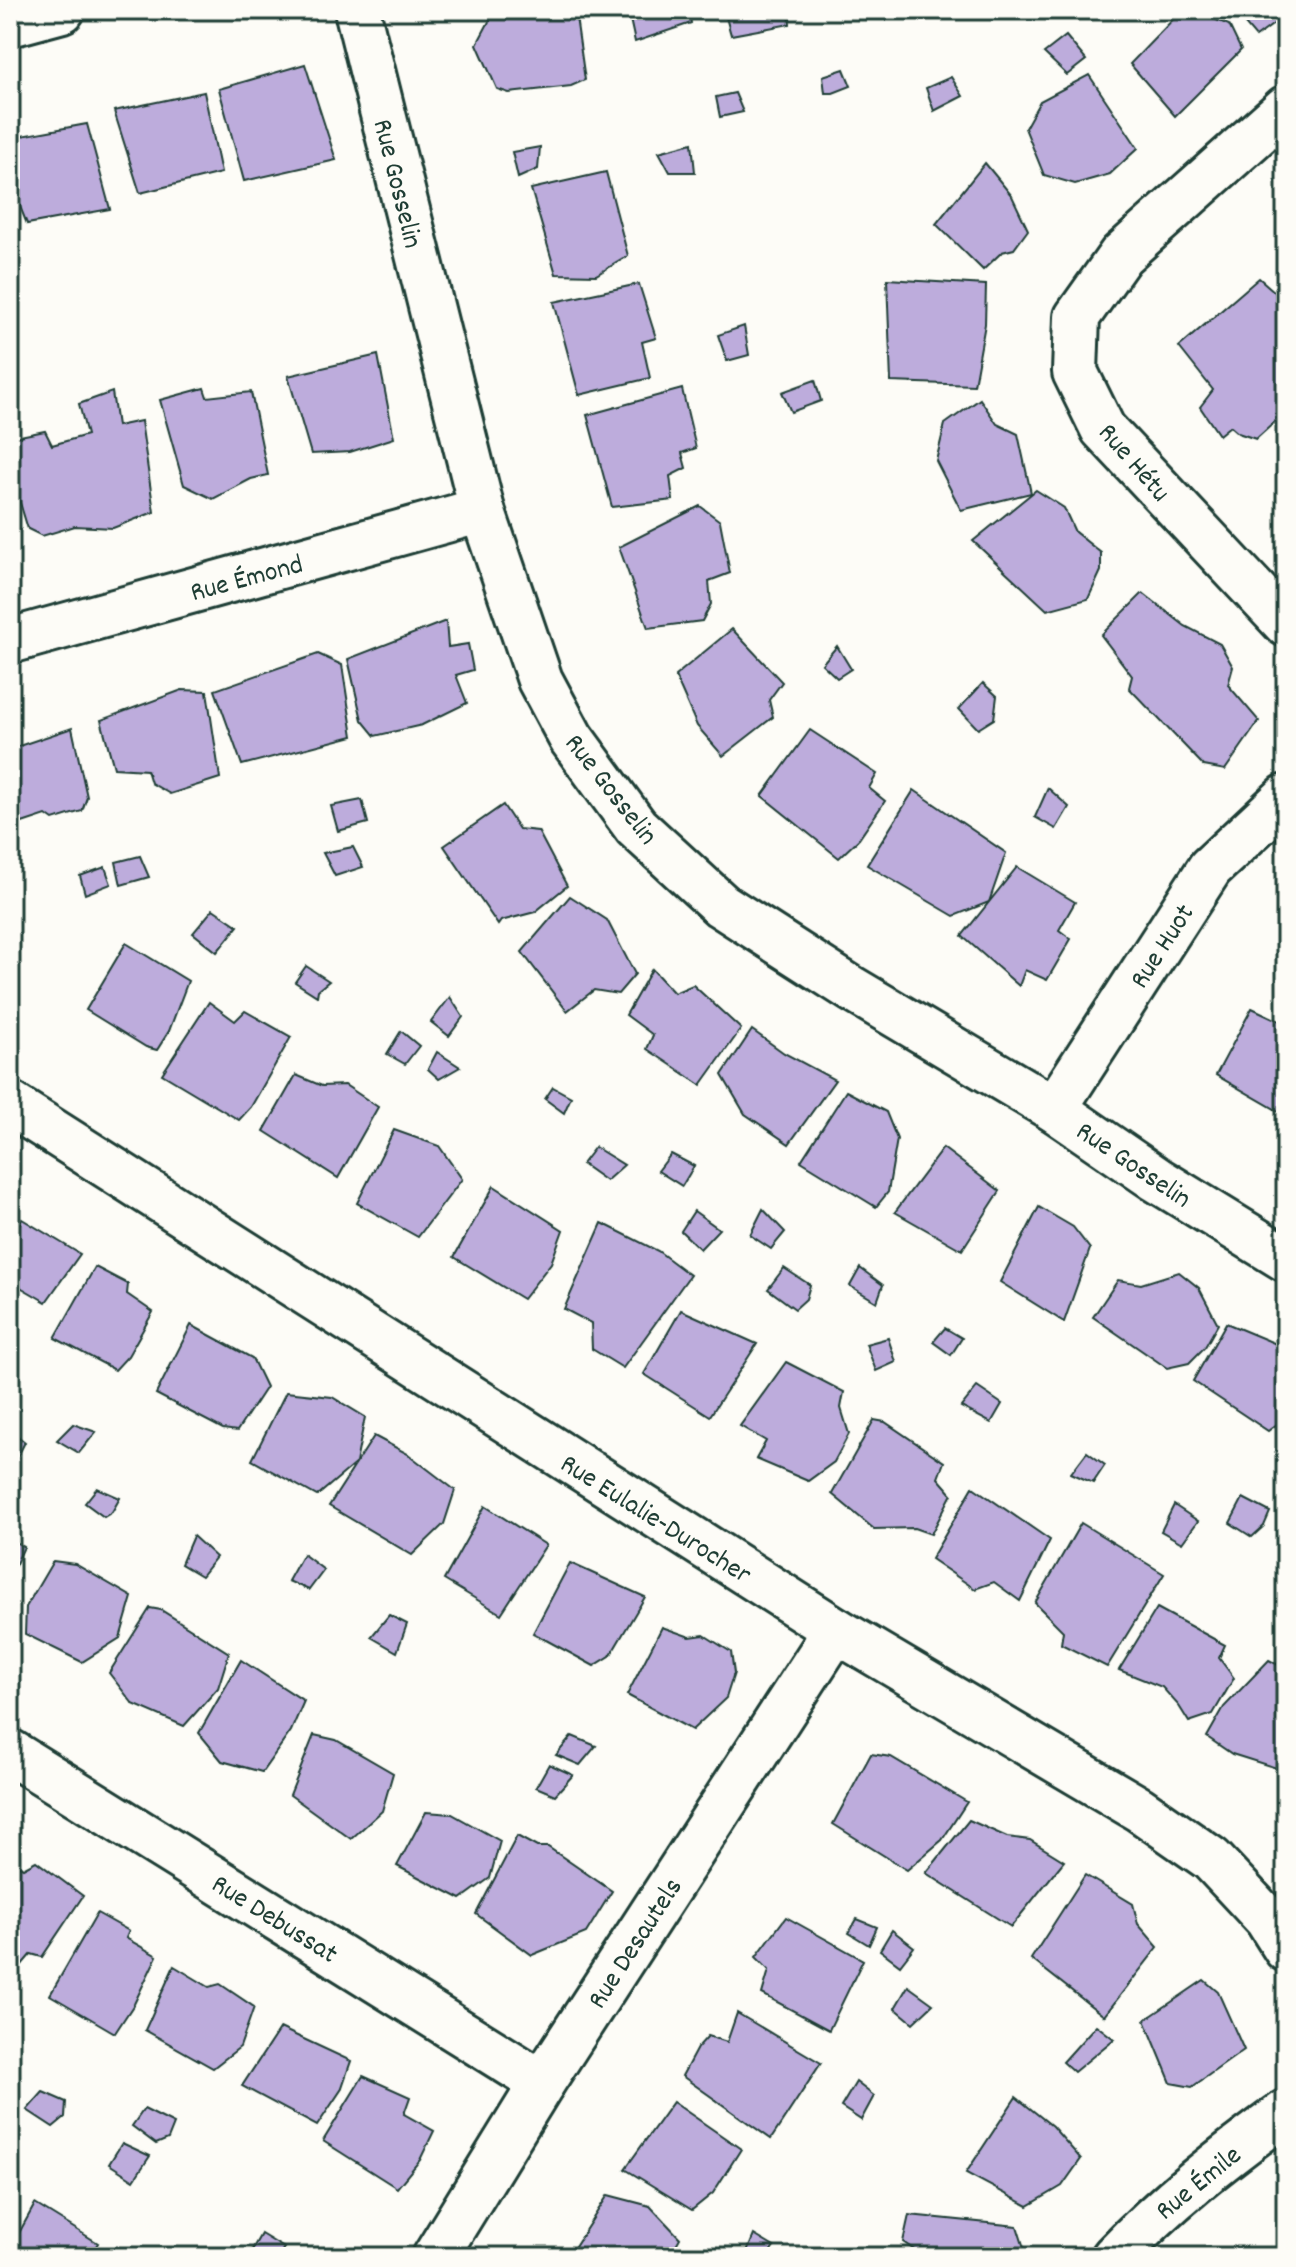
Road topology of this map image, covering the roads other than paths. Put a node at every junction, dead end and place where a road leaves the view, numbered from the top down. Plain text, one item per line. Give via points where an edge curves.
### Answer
1 (62, 10) edge
2 (357, 10) edge
3 (10, 24) edge
4 (1286, 108) edge
5 (482, 510) junction
6 (1286, 624) edge
7 (10, 641) edge
8 (1286, 797) edge
9 (10, 1104) edge
10 (1054, 1109) junction
11 (1286, 1259) edge
12 (836, 1630) junction
13 (10, 1752) edge
14 (1286, 1949) edge
15 (542, 2083) junction
16 (1286, 2112) edge
17 (435, 2257) edge
18 (1114, 2257) edge

1 - 3 street
2 - 5 street, Rue Gosselin
4 - 6 street, Rue Hétu via 1121,255 1077,317 1075,372 1103,429
5 - 7 street, Rue Émond
5 - 10 street, Rue Gosselin via 540,680 571,738 636,827 721,905
8 - 10 street, Rue Huot via 1210,868
9 - 12 street, Rue Eulalie-Durocher
10 - 11 street, Rue Gosselin
12 - 14 street, Rue Eulalie-Durocher via 1139,1809 1211,1859 1267,1919
12 - 15 street, Rue Desautels
13 - 15 street, Rue Debussat
15 - 17 street, Rue Desautels
16 - 18 street, Rue Émile via 1150,2218

